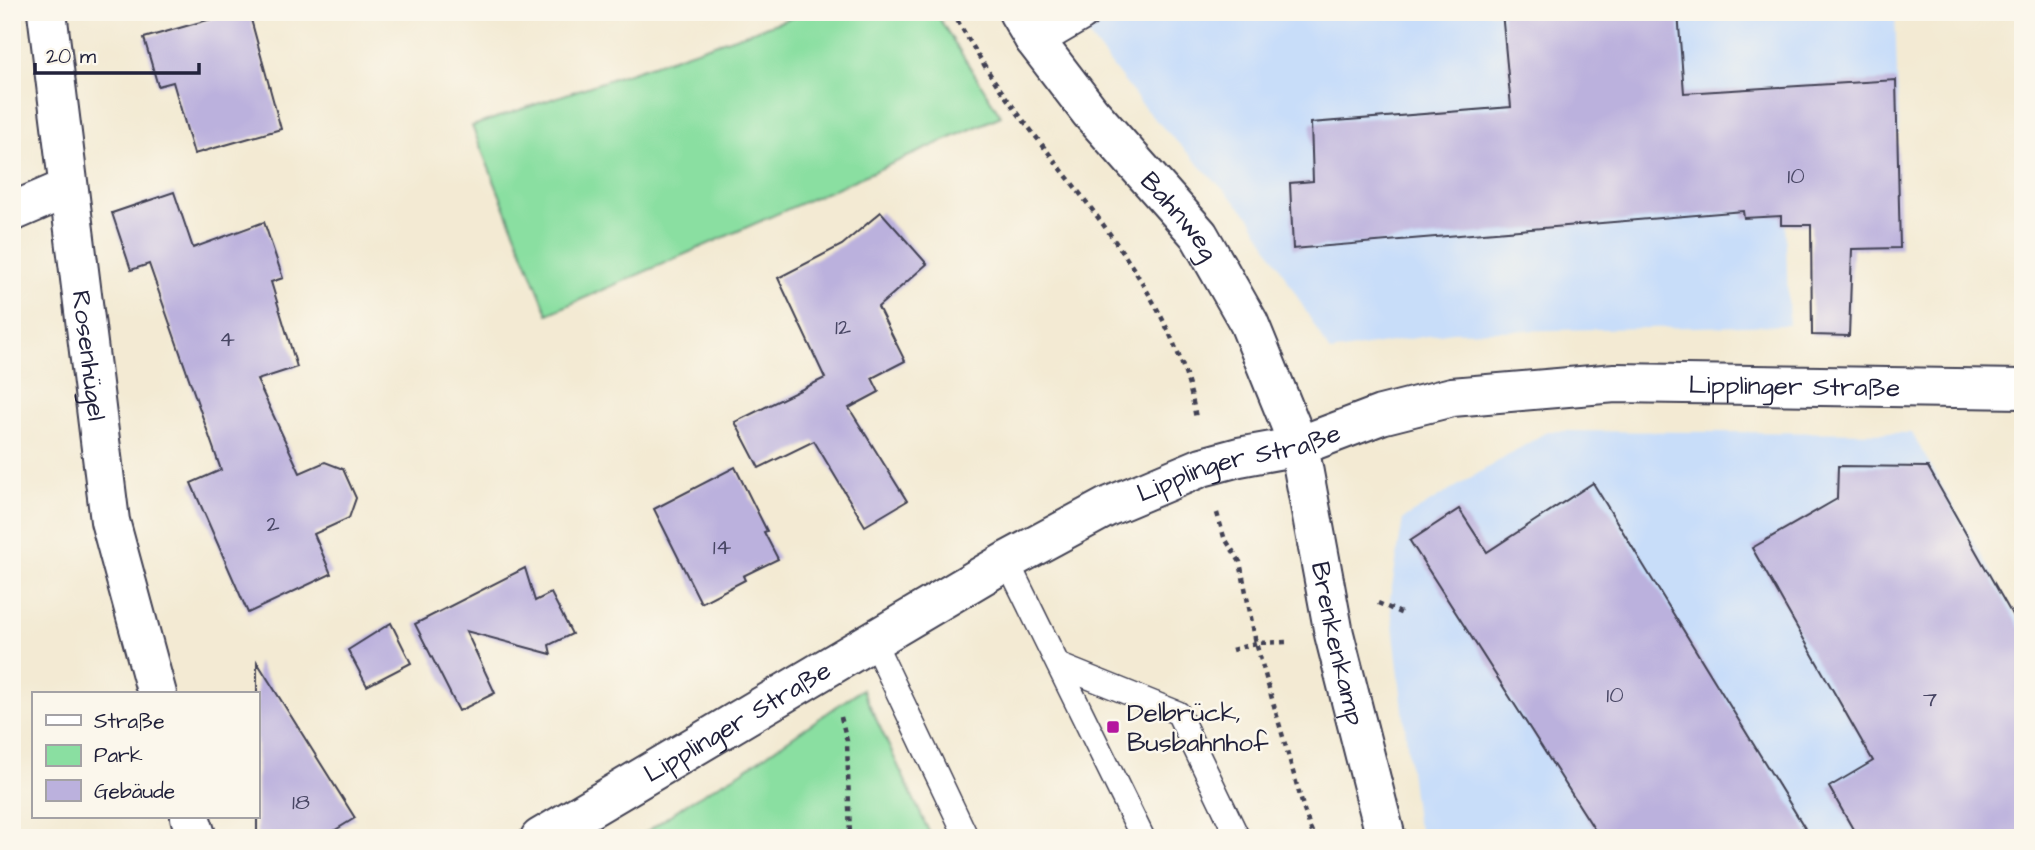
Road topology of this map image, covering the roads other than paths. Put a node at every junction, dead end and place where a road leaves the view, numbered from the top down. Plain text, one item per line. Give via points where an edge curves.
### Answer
1 (47, 12) edge
2 (1080, 12) edge
3 (1026, 26) edge
4 (68, 188) junction
5 (12, 212) edge
6 (2023, 388) edge
7 (1299, 446) junction
8 (1007, 561) junction
9 (874, 642) junction
10 (1060, 666) junction
11 (156, 692) edge
12 (190, 818) edge
13 (197, 838) edge
14 (540, 838) edge
15 (967, 838) edge
16 (1143, 838) edge
17 (1238, 838) edge
18 (1385, 838) edge

1 - 4 street, Rosenhügel
2 - 3 street
3 - 7 street, Bahnweg via 1090,112 1199,235 1249,323
4 - 5 street
4 - 11 street, Rosenhügel via 110,521
6 - 7 street, Lipplinger Straße via 1615,383 1452,397 1381,415
7 - 8 street, Lipplinger Straße via 1202,467 1107,507
7 - 18 street, Brenkenkamp via 1334,634
8 - 9 street, Lipplinger Straße
8 - 10 lane
9 - 14 street, Lipplinger Straße
9 - 15 lane
10 - 16 lane
10 - 17 lane via 1178,713
12 - 13 street

